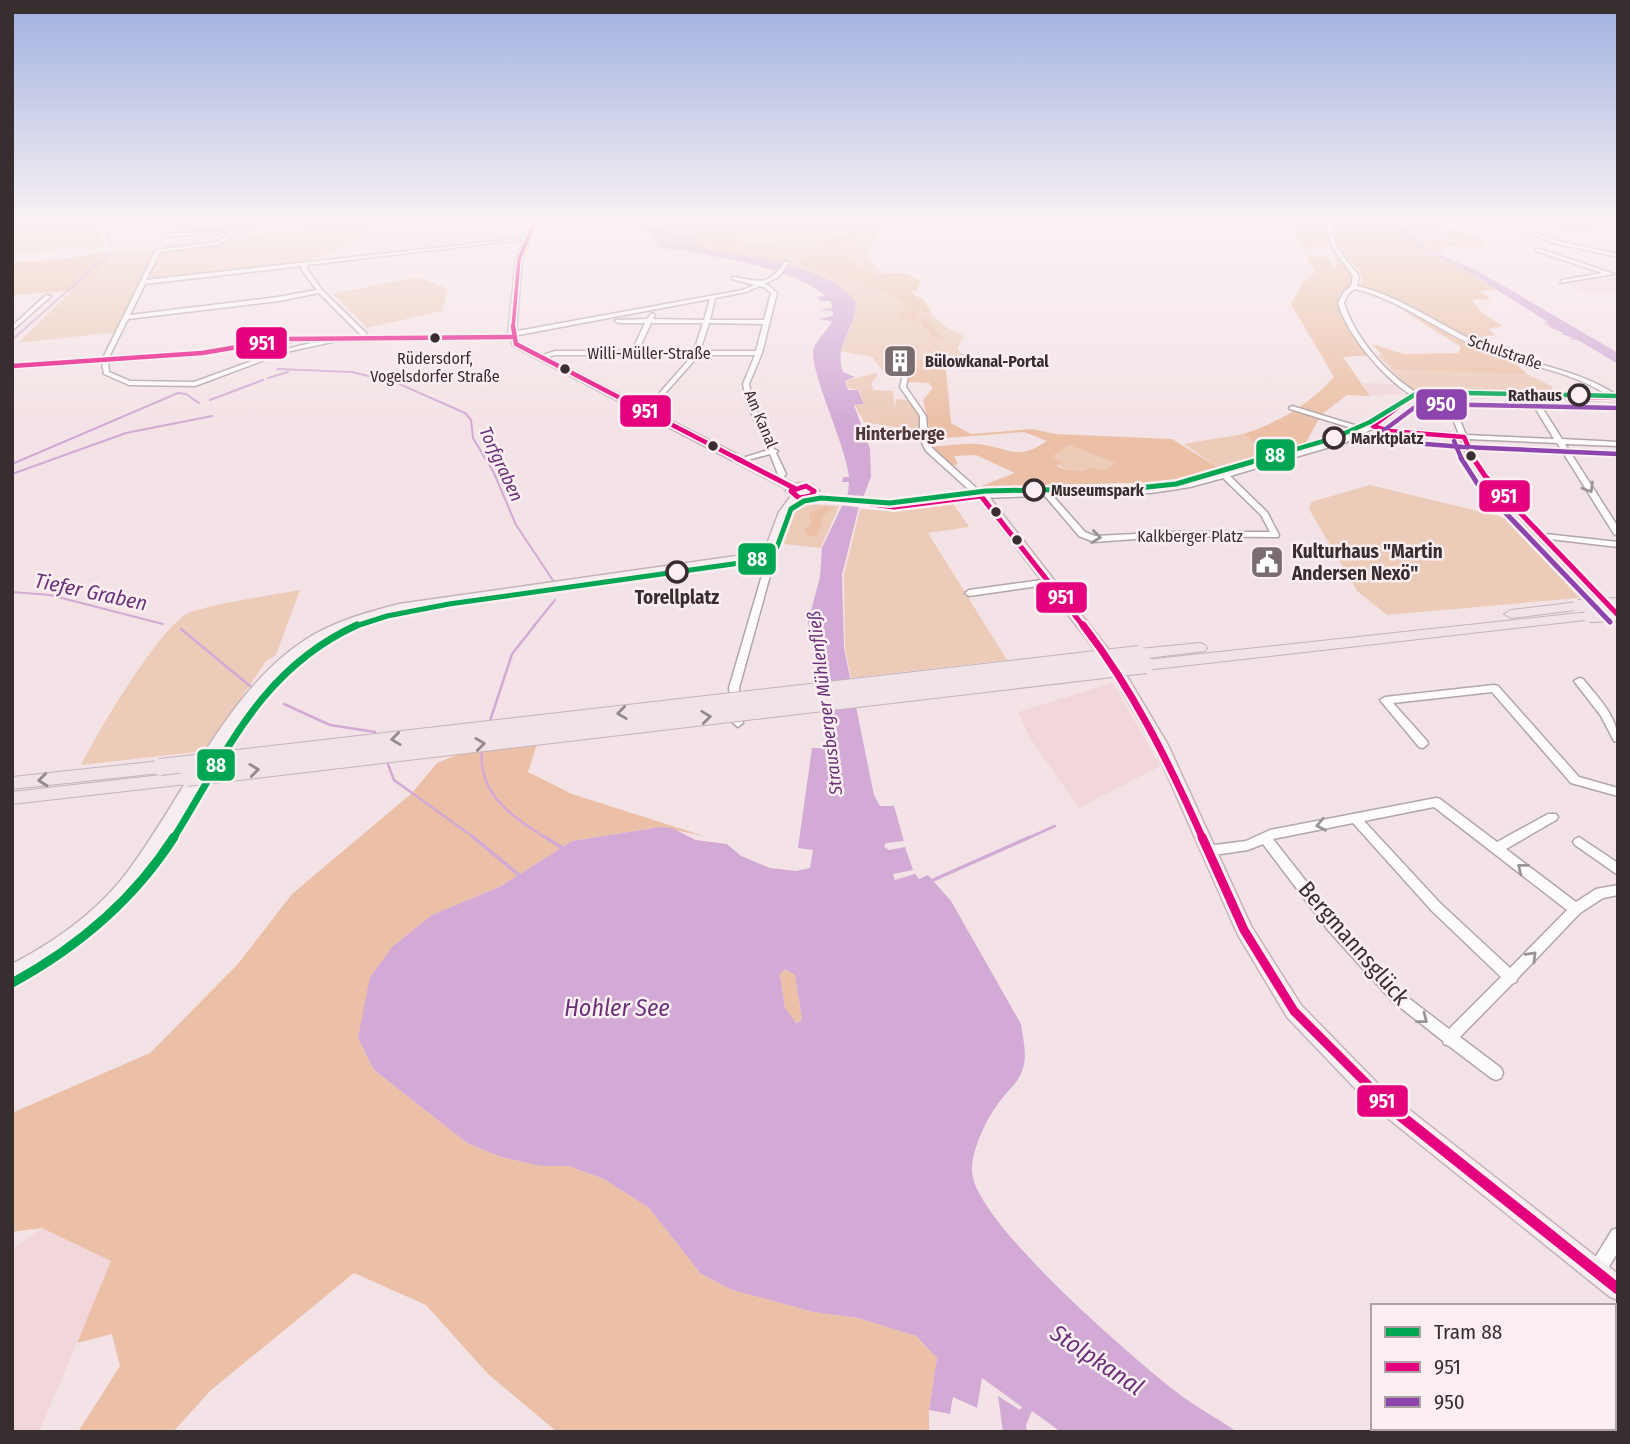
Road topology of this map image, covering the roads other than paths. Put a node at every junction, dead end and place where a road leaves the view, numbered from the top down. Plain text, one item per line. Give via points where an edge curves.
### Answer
1 (140, 289) edge
2 (516, 289) edge
3 (746, 289) edge
4 (768, 289) edge
5 (1351, 289) edge
6 (1360, 289) edge
7 (321, 291) joint
8 (48, 296) dead end
9 (713, 299) junction
10 (653, 310) junction
11 (127, 317) junction
12 (603, 319) junction
13 (649, 321) junction
14 (706, 321) junction
15 (765, 322) junction
16 (12, 329) edge
17 (512, 335) junction
18 (341, 338) junction
19 (368, 338) junction
20 (634, 353) junction
21 (696, 353) junction
22 (759, 353) junction
23 (540, 357) junction
24 (105, 360) junction
25 (12, 366) edge
26 (905, 376) dead end
27 (1415, 395) junction
28 (1531, 396) junction
29 (1617, 398) edge
30 (1445, 401) dead end
31 (1292, 408) dead end
32 (644, 410) junction
33 (1369, 428) junction
34 (1464, 437) junction
35 (1560, 441) junction
36 (1618, 444) edge
37 (774, 451) junction
38 (740, 460) junction
39 (1226, 475) junction
40 (778, 479) junction
41 (795, 492) junction
42 (1047, 494) junction
43 (981, 496) junction
44 (1618, 534) edge
45 (1544, 536) junction
46 (1618, 545) edge
47 (760, 554) junction
48 (1049, 582) junction
49 (969, 593) dead end
50 (1618, 604) edge
51 (1584, 611) junction
52 (1618, 615) edge
53 (1143, 660) junction
54 (1579, 681) dead end
55 (738, 723) dead end
56 (1618, 738) edge
57 (1423, 744) dead end
58 (12, 783) edge
59 (1618, 792) edge
60 (12, 798) edge
61 (1552, 817) dead end
62 (1355, 818) junction
63 (1266, 839) junction
64 (1579, 842) dead end
65 (1497, 848) junction
66 (1207, 850) junction
67 (1618, 870) edge
68 (1618, 890) edge
69 (1576, 909) junction
70 (12, 973) edge
71 (1511, 978) junction
72 (1449, 1039) junction
73 (1496, 1073) dead end
74 (1618, 1236) edge
75 (1596, 1272) junction
76 (1618, 1289) edge

1 - 11 street
2 - 17 main road
3 - 9 street
4 - 15 street, Am Kanal via 774,293
5 - 27 street via 1342,303 1347,319 1377,359
6 - 29 street, Schulstraße via 1480,346 1578,377
7 - 11 street
7 - 19 street
8 - 16 street
9 - 10 street
9 - 14 street
10 - 12 street
10 - 13 street
11 - 24 street
12 - 13 street
12 - 17 street
13 - 14 street
13 - 20 street
14 - 15 street
14 - 21 street
15 - 22 street, Am Kanal
17 - 19 street
17 - 23 main road via 516,344
18 - 19 street
18 - 24 street via 285,339 202,353
18 - 24 street via 284,351 188,388 116,380 106,373
20 - 21 street, Willi-Müller-Straße
20 - 23 street, Willi-Müller-Straße
21 - 22 street, Willi-Müller-Straße
21 - 32 street
22 - 37 street, Am Kanal via 746,384 747,393
23 - 32 main road
24 - 25 street
26 - 43 street via 903,387 923,416 927,445
27 - 28 street
27 - 33 street
28 - 29 street
28 - 35 street
30 - 34 street
31 - 33 street
32 - 38 main road
33 - 34 street
33 - 39 street via 1332,444
34 - 35 street
34 - 45 street via 1485,476
35 - 36 street
35 -> 44 street
37 - 38 street
37 - 40 street, Am Kanal via 782,474
38 - 40 main road
39 - 42 street via 1151,492
42 -> 39 street, Kalkberger Platz via 1078,530 1094,539 1275,535 1264,514
40 - 41 main road
41 - 43 main road via 811,487 811,496 894,507
41 - 47 main road via 774,544
42 - 43 street
43 - 48 main road
45 - 46 street
45 - 52 street
47 - 55 street via 767,562 767,572 734,688
47 - 70 main road via 399,608 354,620 315,639 275,668 249,698 123,891 88,924
48 - 49 street
48 - 66 main road via 1112,663 1161,745
50 - 51 highway, bridge
51 - 52 highway, bridge
51 - 53 highway
53 -> 58 highway, bridge
60 -> 53 highway, bridge
54 - 56 street
57 - 59 street via 1385,700 1494,688 1575,780
61 - 65 street
62 -> 63 street
62 - 65 street via 1436,802
62 - 71 street via 1436,907
63 - 66 street
63 -> 72 street, Bergmannsglück via 1396,998
64 - 67 street
69 -> 65 street
66 - 75 main road via 1244,930 1294,1011 1376,1096
68 - 69 street via 1600,893
71 -> 69 street
71 - 72 street
72 - 73 street, Bergmannsglück
74 - 75 street
75 - 76 main road

